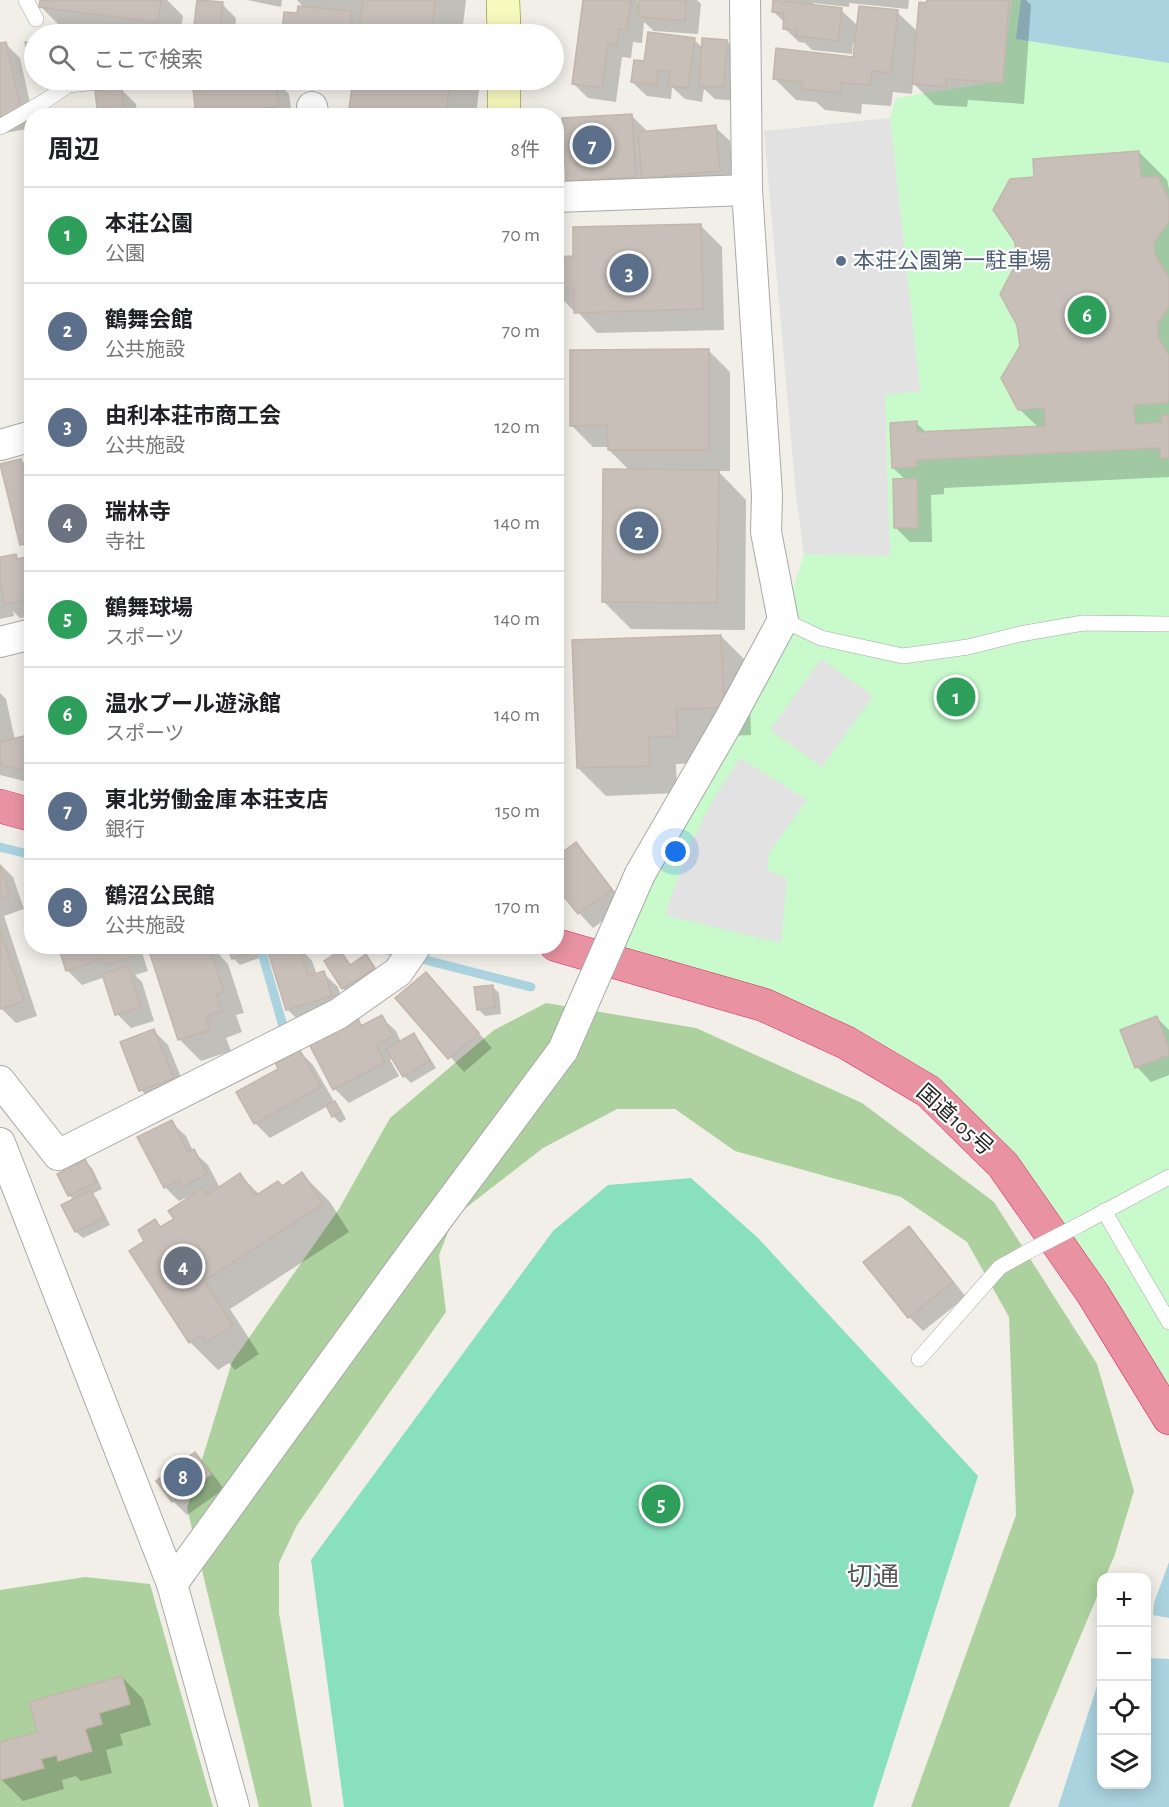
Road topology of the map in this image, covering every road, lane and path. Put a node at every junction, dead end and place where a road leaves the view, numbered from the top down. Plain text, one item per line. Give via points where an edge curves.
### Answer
1 (26, 0) edge
2 (503, 0) edge
3 (745, 0) edge
4 (36, 19) dead end
5 (504, 24) edge
6 (60, 90) edge
7 (504, 90) edge
8 (31, 108) edge
9 (504, 108) edge
10 (24, 112) edge
11 (0, 127) edge
12 (747, 190) junction
13 (564, 197) edge
14 (24, 438) edge
15 (0, 445) edge
16 (783, 620) junction
17 (1169, 624) edge
18 (24, 636) edge
19 (0, 642) edge
20 (0, 806) edge
21 (24, 813) edge
22 (564, 947) edge
23 (410, 957) edge
24 (0, 1081) edge
25 (0, 1143) edge
26 (1169, 1177) edge
27 (1104, 1211) junction
28 (1054, 1238) junction
29 (1169, 1322) edge
30 (919, 1359) dead end
31 (1169, 1418) edge
32 (172, 1584) junction
33 (234, 1807) edge

1 - 4 lane
2 - 5 street
3 - 12 street
6 - 8 lane
7 - 9 street
10 - 11 lane
12 - 13 street
12 - 16 street via 767,495 766,532
14 - 15 street
16 - 17 lane via 821,638 903,656 1083,623
16 - 32 street, bridge via 640,874 563,1050
18 - 19 street
20 - 21 highway
22 - 28 highway, 国道105号 via 764,1005 847,1043 928,1091 1003,1165
23 - 24 street via 338,1014 58,1155
25 - 32 street
26 - 27 lane
27 - 28 lane
27 - 29 lane
28 - 30 lane via 1000,1267
28 - 31 highway, 国道105号
32 - 33 street

